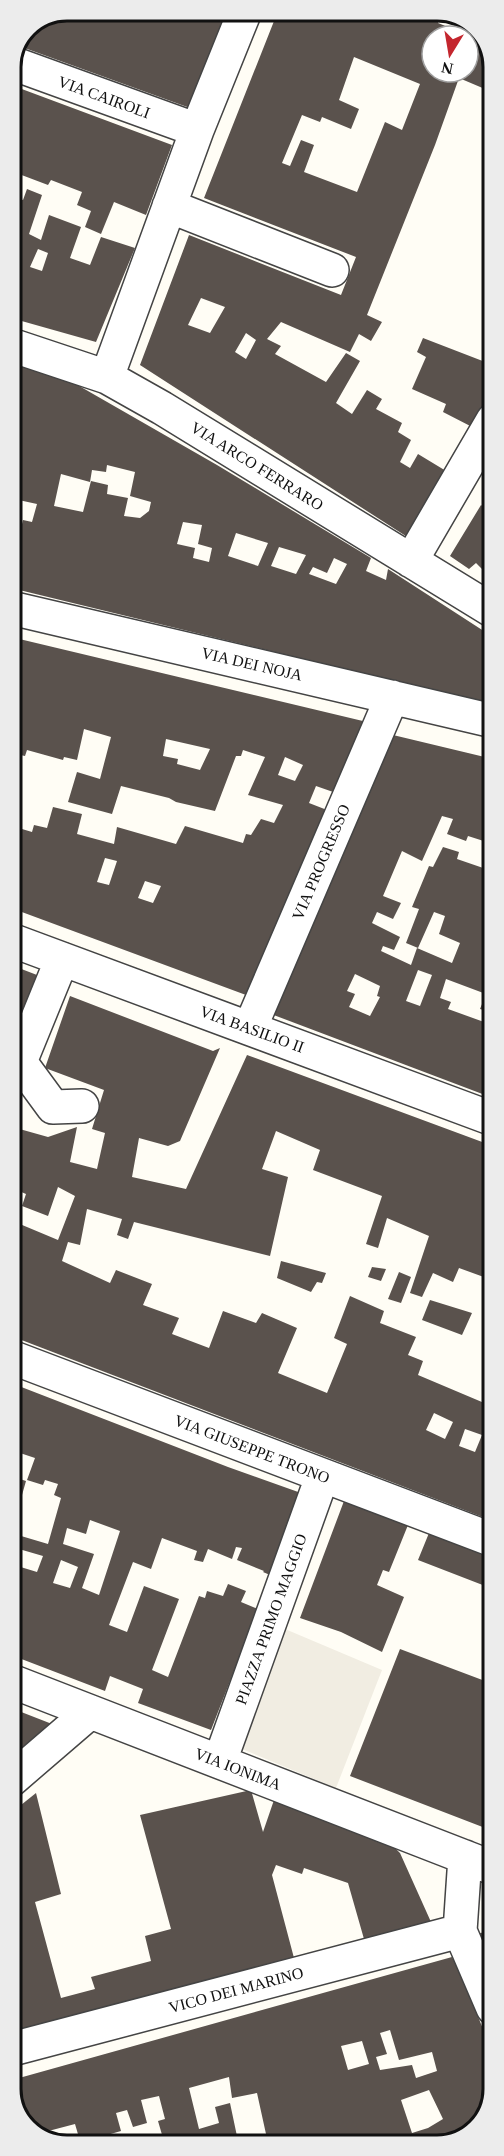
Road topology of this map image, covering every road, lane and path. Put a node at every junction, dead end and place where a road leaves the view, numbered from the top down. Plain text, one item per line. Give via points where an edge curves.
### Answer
1 (241, 21) edge
2 (21, 66) edge
3 (197, 130) junction
4 (170, 206) junction
5 (332, 270) dead end
6 (21, 348) edge
7 (107, 377) junction
8 (483, 437) edge
9 (411, 561) junction
10 (483, 601) edge
11 (21, 610) edge
12 (392, 697) junction
13 (483, 719) edge
14 (21, 944) edge
15 (62, 959) junction
16 (250, 1028) junction
17 (21, 1060) edge
18 (21, 1063) edge
19 (82, 1106) dead end
20 (483, 1115) edge
21 (21, 1361) edge
22 (322, 1477) junction
23 (483, 1536) edge
24 (21, 1685) edge
25 (90, 1712) junction
26 (220, 1761) junction
27 (21, 1771) edge
28 (479, 1863) edge
29 (460, 1931) junction
30 (483, 1983) edge
31 (21, 2047) edge

1 - 3 street
2 - 3 street, VIA CAIROLI
3 - 4 street
4 - 5 street
4 - 7 street
6 - 7 street, VIA ARCO FERRARO
7 - 9 street, VIA ARCO FERRARO
8 - 9 street
9 - 10 street, VIA ARCO FERRARO
11 - 12 street, VIA DEI NOJA
12 - 13 street, VIA DEI NOJA
12 - 16 street, VIA PROGRESSO
14 - 15 street, VIA BASILIO II
15 - 16 street, VIA BASILIO II
15 - 17 street
16 - 20 street, VIA BASILIO II
18 - 19 street via 53,1107
21 - 22 street, VIA GIUSEPPE TRONO
22 - 23 street, VIA GIUSEPPE TRONO
22 - 26 street, PIAZZA PRIMO MAGGIO
24 - 25 street, VIA IONIMA
25 - 26 street, VIA IONIMA
25 - 27 street
26 - 28 street, VIA IONIMA
28 - 29 street
29 - 30 street
29 - 31 street, VICO DEI MARINO

